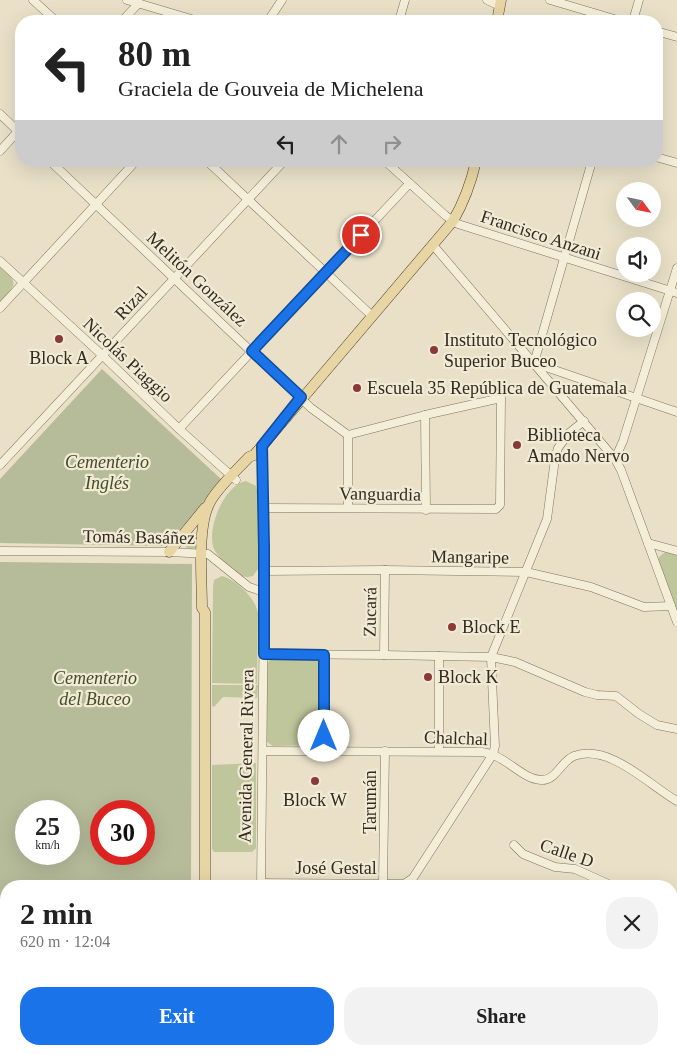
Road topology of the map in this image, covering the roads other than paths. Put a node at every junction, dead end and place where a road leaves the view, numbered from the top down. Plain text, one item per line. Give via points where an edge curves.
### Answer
1 (33, 0) edge
2 (127, 0) edge
3 (157, 0) edge
4 (282, 0) edge
5 (405, 0) edge
6 (487, 0) edge
7 (550, 0) edge
8 (640, 0) edge
9 (138, 3) junction
10 (500, 3) edge
11 (149, 6) junction
12 (49, 15) edge
13 (127, 15) edge
14 (178, 15) edge
15 (272, 15) edge
16 (401, 15) edge
17 (601, 15) edge
18 (635, 15) edge
19 (663, 33) edge
20 (677, 37) edge
21 (0, 114) edge
22 (15, 127) edge
23 (15, 136) edge
24 (0, 151) edge
25 (663, 159) edge
26 (677, 163) edge
27 (56, 167) edge
28 (130, 167) edge
29 (212, 167) edge
30 (278, 167) edge
31 (391, 167) edge
32 (474, 167) edge
33 (590, 167) edge
34 (409, 184) junction
35 (248, 200) junction
36 (96, 204) junction
37 (453, 221) junction
38 (432, 245) junction
39 (564, 259) junction
40 (0, 261) edge
41 (677, 268) edge
42 (325, 273) junction
43 (174, 278) junction
44 (24, 283) junction
45 (674, 292) edge
46 (0, 308) edge
47 (371, 315) junction
48 (252, 351) junction
49 (102, 355) junction
50 (534, 363) junction
51 (301, 397) junction
52 (636, 399) junction
53 (677, 412) edge
54 (425, 415) junction
55 (584, 421) junction
56 (179, 430) junction
57 (348, 436) junction
58 (262, 446) junction
59 (615, 458) junction
60 (0, 465) edge
61 (234, 478) junction
62 (209, 504) junction
63 (264, 508) junction
64 (348, 508) junction
65 (426, 510) junction
66 (648, 543) junction
67 (0, 551) edge
68 (677, 551) edge
69 (169, 552) junction
70 (205, 554) junction
71 (385, 570) junction
72 (264, 571) junction
73 (526, 572) junction
74 (264, 592) junction
75 (671, 606) junction
76 (677, 622) edge
77 (264, 654) junction
78 (384, 654) junction
79 (324, 655) junction
80 (439, 656) junction
81 (490, 657) junction
82 (677, 729) edge
83 (263, 751) junction
84 (324, 751) junction
85 (385, 751) junction
86 (439, 751) junction
87 (493, 754) junction
88 (677, 801) edge
89 (514, 845) dead end
90 (205, 880) edge
91 (261, 880) edge
92 (383, 880) edge
93 (410, 880) edge
94 (600, 880) edge

1 - 12 street
2 - 9 street
3 - 11 street
4 - 15 street
5 - 16 street
6 - 10 street
7 - 17 street
8 - 18 street
9 - 11 street
9 - 13 street
11 - 14 street
19 - 20 street
21 - 22 street
23 - 24 street
25 - 26 street
27 - 36 street, Melitón González
28 - 36 street
29 - 35 street
30 - 35 street, Rizal
31 - 34 street
32 - 37 main road via 463,204
33 - 39 street
34 - 37 street
34 - 42 street
35 - 42 street
35 - 43 street, Rizal
36 - 43 street, Melitón González
36 - 44 street
37 - 38 main road
37 - 39 street, Francisco Anzani
38 - 47 main road
38 - 50 street
39 - 45 street, Francisco Anzani
39 - 50 street
40 - 44 street, Nicolás Piaggio
41 - 45 street
42 - 47 street
42 - 48 street
43 - 48 street, Melitón González
43 - 49 street, Rizal
44 - 46 street
44 - 49 street, Nicolás Piaggio
45 - 52 street
47 - 51 main road
48 - 51 street, Melitón González
48 - 56 street
49 - 56 street, Nicolás Piaggio
49 - 60 street, Rizal
50 - 52 street
50 - 55 street
51 - 57 street, Melitón González
51 - 58 main road
52 - 53 street
52 - 59 street
54 - 57 street
54 - 65 street
54 - 65 street, Vanguardia via 501,398 500,505 496,509
55 - 59 street
55 - 73 street via 566,437 556,454 548,519
56 - 61 street, Nicolás Piaggio
57 - 64 street
58 - 61 main road
58 - 63 street, Avenida General Rivera
59 - 66 street
61 - 62 main road
61 - 70 main road via 212,516
62 - 69 main road
62 - 70 main road via 203,526
63 - 64 street, Vanguardia
63 - 72 street, Avenida General Rivera
64 - 65 street, Vanguardia
66 - 68 street
66 - 75 street
67 - 69 street, Tomás Basáñez
69 - 70 street, Tomás Basáñez
70 - 74 street, Tomás Basáñez via 249,587
70 - 90 main road via 208,607 205,612
71 - 72 street, Mangaripe
71 - 73 street, Mangaripe
71 - 78 street, Zucará
72 - 74 street, Avenida General Rivera
73 - 75 street, Mangaripe via 591,587 644,607
73 - 81 street
74 - 77 street, Avenida General Rivera
75 - 76 street
77 - 79 street
77 - 83 street, Avenida General Rivera
78 - 79 street
78 - 80 street
79 - 84 street
80 - 81 street
80 - 86 street
81 - 82 street via 516,662 585,692 616,696 657,725
81 - 87 street
83 - 84 street, Chalchal
83 - 91 street, Avenida General Rivera
84 - 85 street, Chalchal
85 - 86 street, Chalchal
85 - 92 street, Tarumán
86 - 87 street, Chalchal
87 - 88 street, Chalchal via 529,777 541,780 550,777 573,756 601,755 639,775
87 - 93 street, José Gestal
89 - 94 street, Calle D via 523,854 540,861 555,867 575,869

